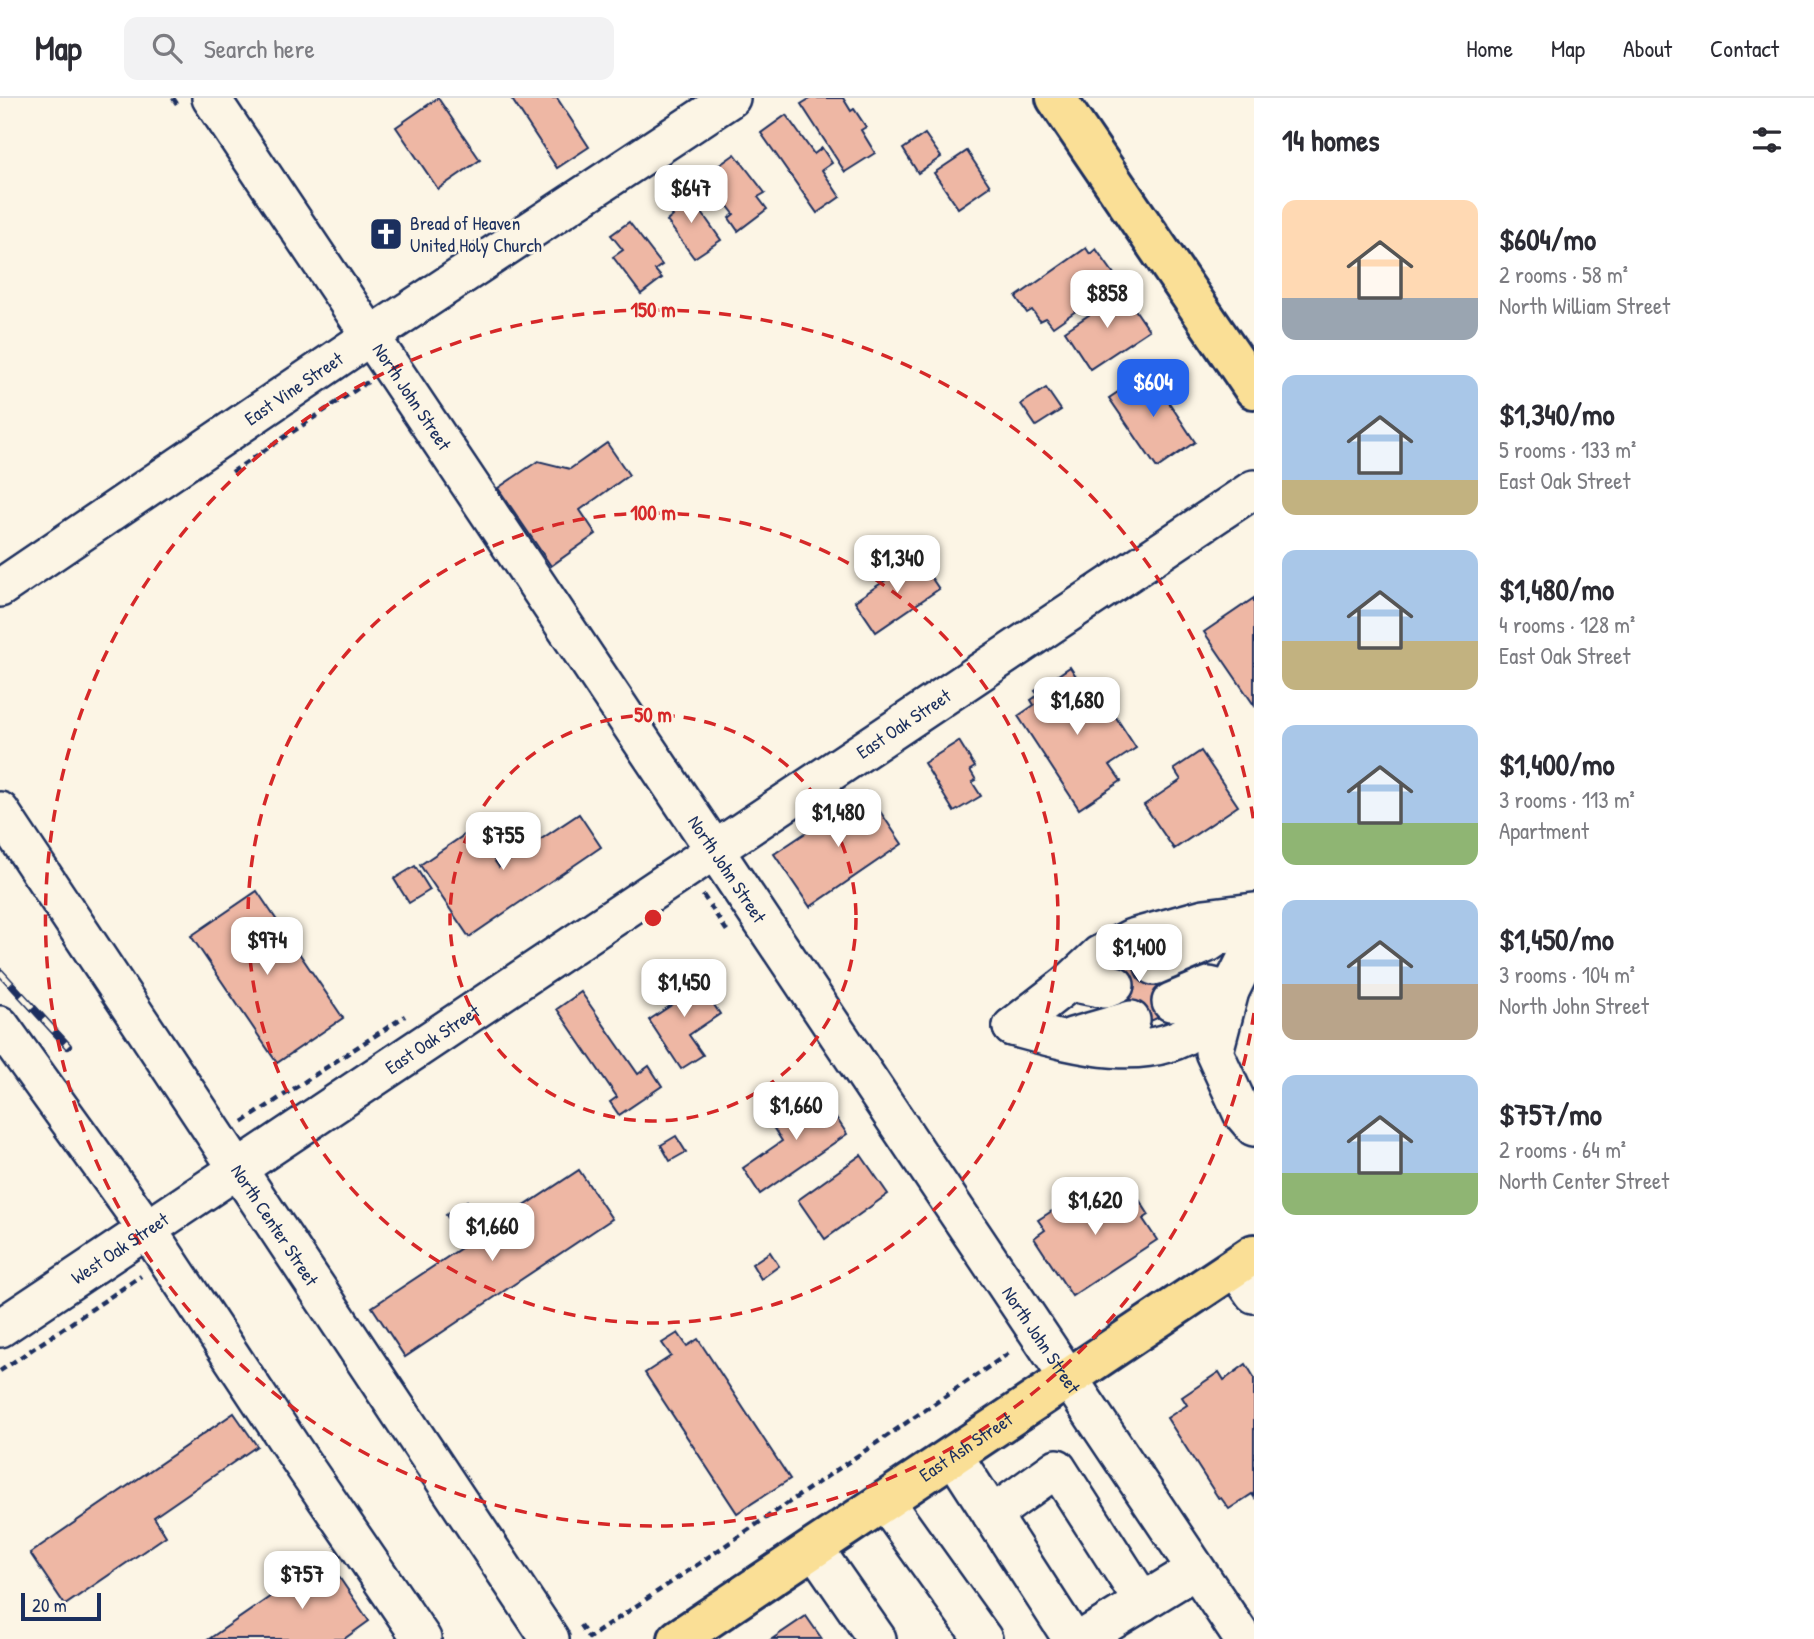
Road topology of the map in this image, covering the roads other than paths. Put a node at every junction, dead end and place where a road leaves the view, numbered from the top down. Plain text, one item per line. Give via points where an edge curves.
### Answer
1 (211, 98) edge
2 (731, 98) edge
3 (1056, 98) edge
4 (372, 335) junction
5 (1254, 389) edge
6 (1254, 489) edge
7 (0, 588) edge
8 (0, 811) edge
9 (715, 851) junction
10 (1254, 912) edge
11 (1254, 943) edge
12 (1154, 965) dead end
13 (1070, 982) junction
14 (1115, 985) dead end
15 (1230, 991) junction
16 (1171, 1002) dead end
17 (1131, 1020) dead end
18 (0, 1025) edge
19 (1061, 1041) junction
20 (1254, 1127) edge
21 (239, 1168) junction
22 (148, 1229) junction
23 (1248, 1272) edge
24 (0, 1328) edge
25 (1067, 1380) junction
26 (954, 1456) junction
27 (1134, 1480) junction
28 (885, 1502) junction
29 (1083, 1509) junction
30 (992, 1515) junction
31 (814, 1548) junction
32 (1195, 1570) junction
33 (1143, 1602) junction
34 (1082, 1638) edge
35 (1238, 1638) edge
36 (422, 1639) edge
37 (550, 1639) edge
38 (678, 1639) edge
39 (877, 1639) edge
40 (983, 1639) edge

1 - 4 street, North John Street
2 - 4 street, East Vine Street
3 - 5 main road
4 - 7 street, East Vine Street
4 - 9 street, North John Street
6 - 9 street, East Oak Street
8 - 21 street, North Center Street
9 - 21 street, East Oak Street
9 - 25 street, North John Street
10 - 12 street via 1208,943
10 - 13 street via 1203,918 1132,938 1099,955
11 - 15 street
13 - 14 street via 1105,989
13 - 19 street via 1012,1027
15 - 16 street via 1209,986
15 - 19 street via 1198,1028 1170,1043 1120,1048
15 - 20 street via 1214,1052 1242,1113
17 - 19 street
18 - 22 street
21 - 22 street, West Oak Street
21 - 37 street, North Center Street
22 - 24 street, West Oak Street
22 - 36 street
23 - 25 main road, East Ash Street
25 - 26 main road, East Ash Street
25 - 27 street, North John Street
26 - 28 main road, East Ash Street
26 - 30 street
27 - 29 street
27 - 32 street, North John Street
28 - 31 main road, East Ash Street
28 - 40 street
29 - 30 street via 1057,1468
29 - 33 street
30 - 34 street
31 - 38 main road, East Ash Street
31 - 39 street
32 - 33 street
32 - 35 street, North John Street
33 - 34 street

